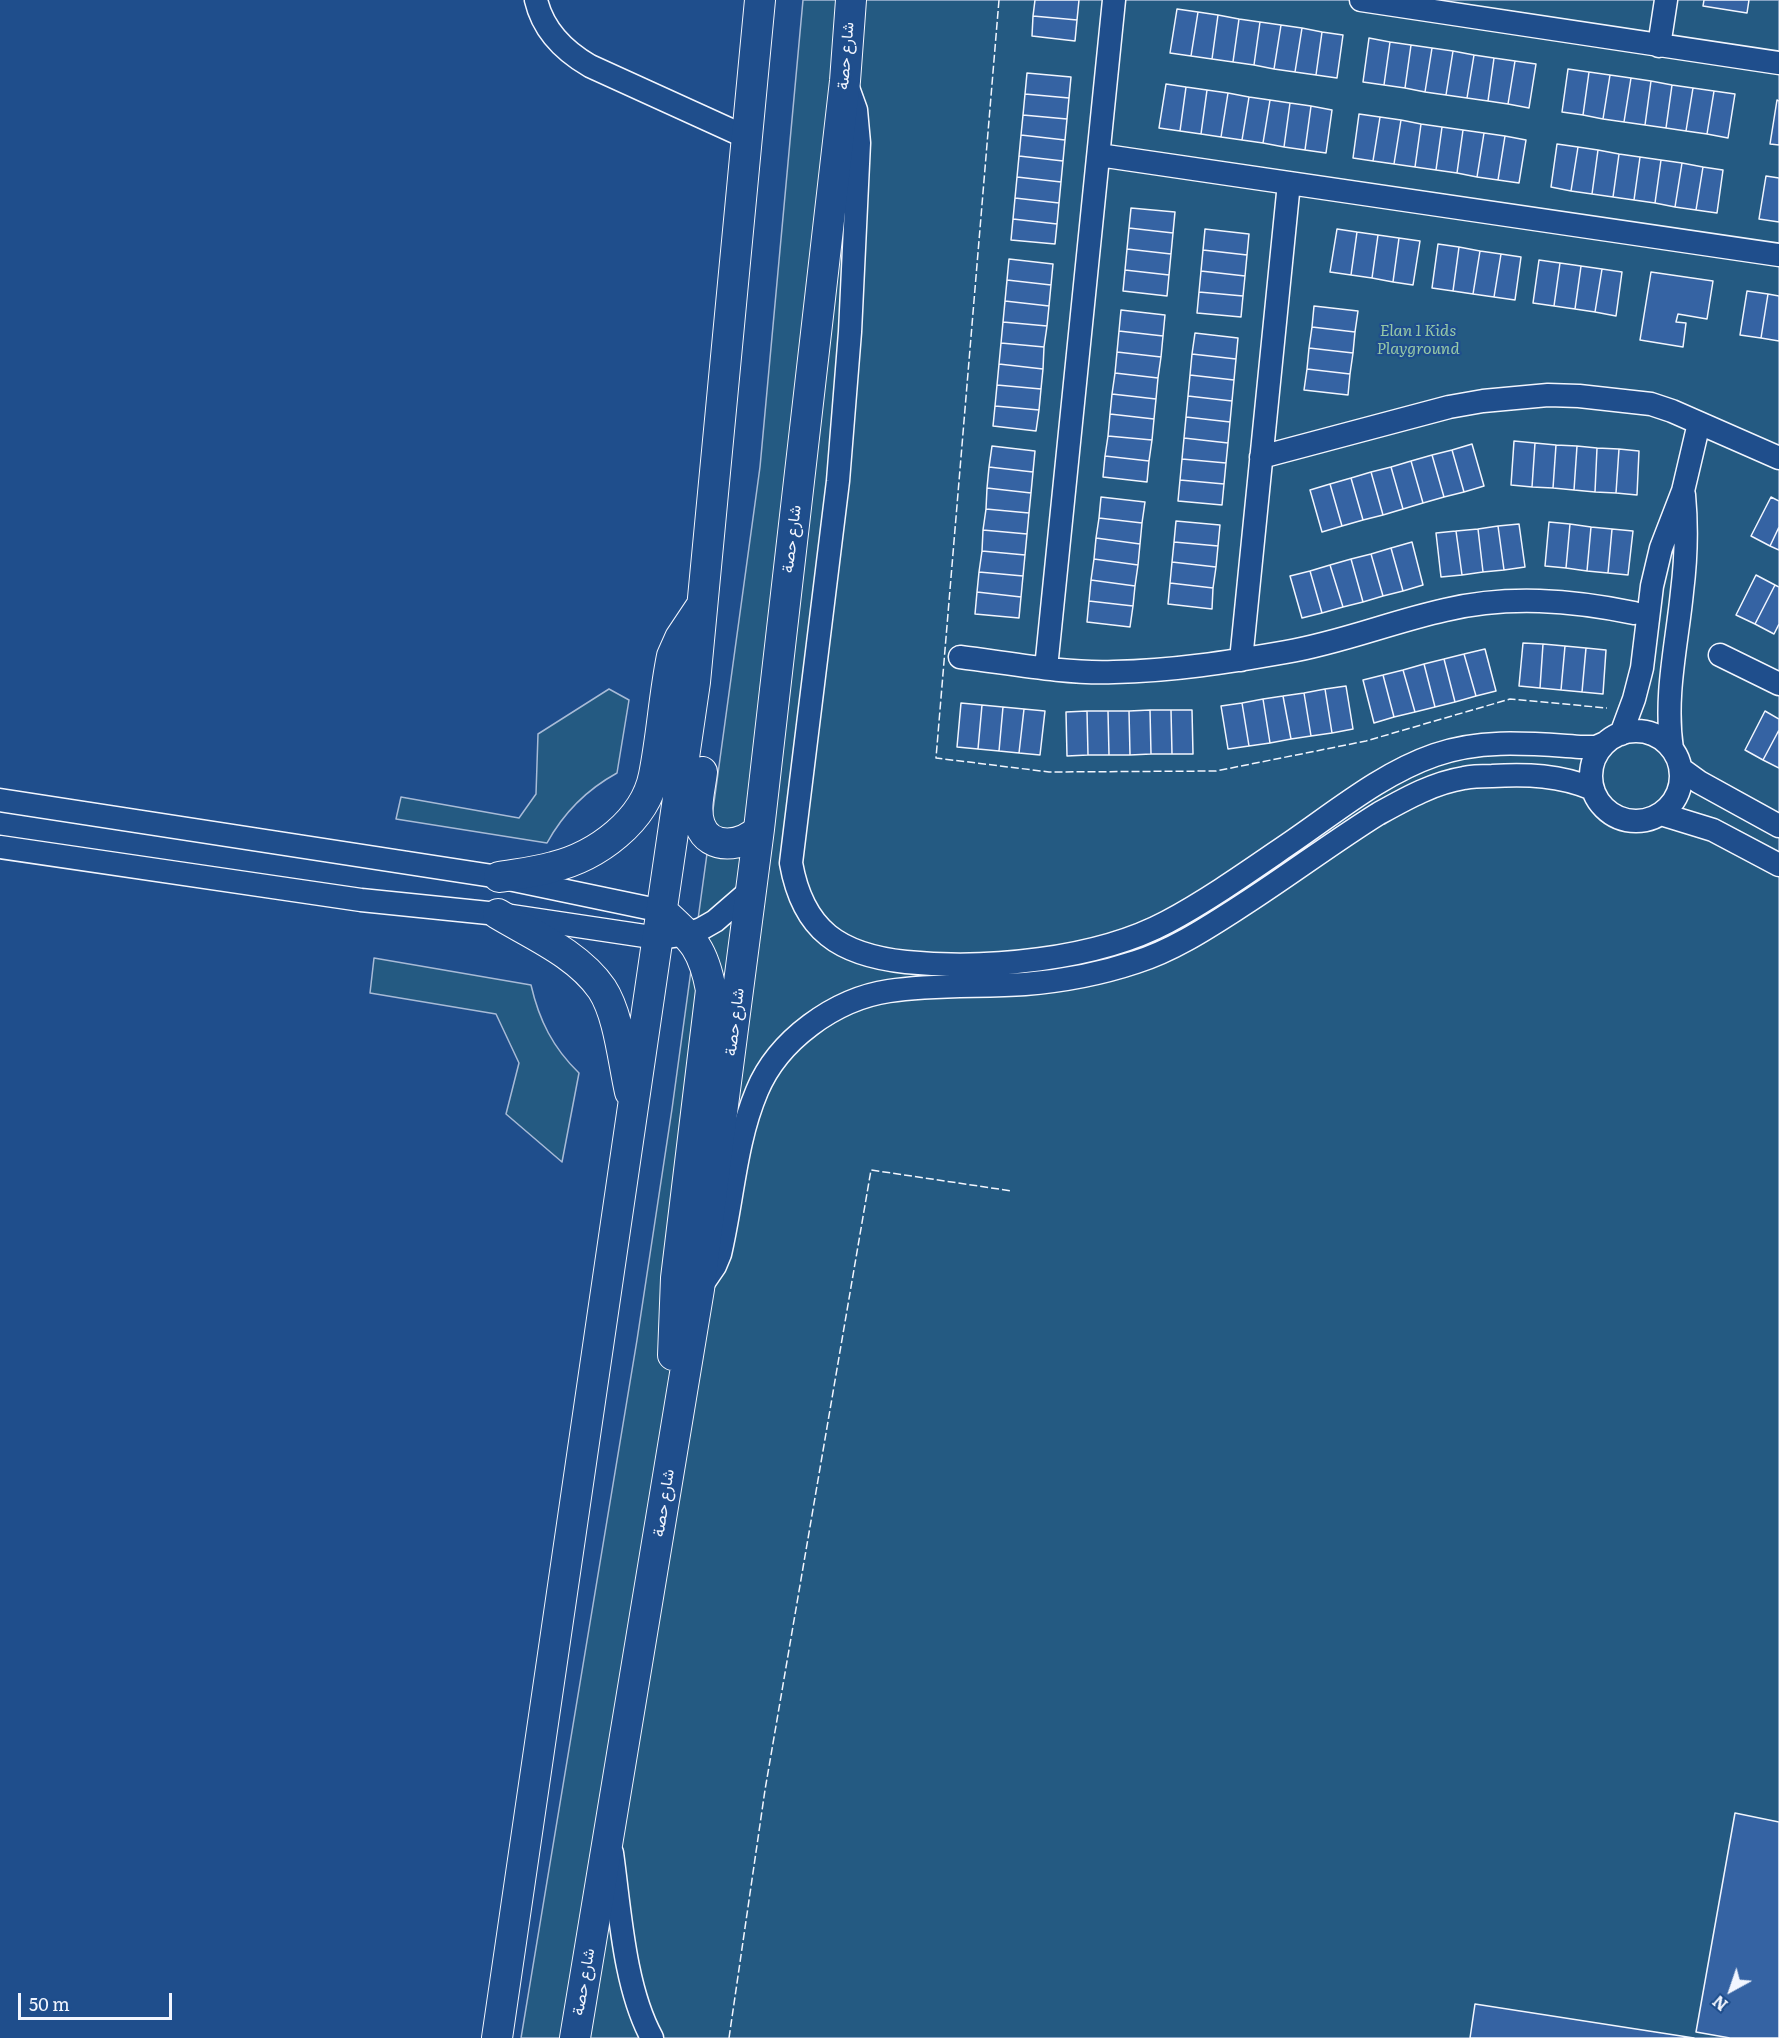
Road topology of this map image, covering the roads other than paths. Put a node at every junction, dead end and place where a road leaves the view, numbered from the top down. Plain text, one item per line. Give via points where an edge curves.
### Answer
1 (536, 0) edge
2 (760, 0) edge
3 (851, 0) edge
4 (1114, 0) edge
5 (1361, 0) edge
6 (1666, 0) edge
7 (1475, 9) edge
8 (1659, 46) junction
9 (1779, 63) edge
10 (845, 81) junction
11 (746, 137) junction
12 (1099, 155) junction
13 (1289, 183) junction
14 (1779, 255) edge
15 (1699, 423) junction
16 (1261, 457) junction
17 (1779, 458) edge
18 (1683, 490) junction
19 (1652, 586) junction
20 (1682, 593) junction
21 (702, 606) junction
22 (1640, 622) junction
23 (1676, 637) junction
24 (1720, 656) dead end
25 (960, 657) dead end
26 (1240, 660) junction
27 (1046, 668) junction
28 (695, 682) junction
29 (1779, 684) edge
30 (1613, 739) junction
31 (1676, 759) junction
32 (1593, 789) junction
33 (0, 800) edge
34 (1661, 814) junction
35 (1779, 826) edge
36 (759, 830) junction
37 (0, 847) edge
38 (1779, 865) edge
39 (499, 877) junction
40 (752, 889) junction
41 (498, 914) junction
42 (669, 928) junction
43 (634, 1109) junction
44 (699, 1289) junction
45 (678, 1418) junction
46 (609, 1838) junction
47 (499, 2026) edge
48 (473, 2038) edge
49 (575, 2038) edge
50 (652, 2038) edge

1 - 11 street via 552,35 576,58
2 - 11 main road
3 - 10 main road, شارع حصة
4 - 12 street
5 - 7 street
6 - 8 street
7 - 8 street
8 - 9 street
10 - 30 street via 856,110 859,143 850,332 838,481 791,863 803,904 831,938 862,955 924,964 1009,962 1092,949 1166,922 1382,780 1435,755 1463,746 1499,743 1596,747
10 - 36 main road, شارع حصة
11 - 21 main road
12 - 13 street
12 - 27 street
13 - 14 street
13 - 16 street
15 - 16 street via 1651,404 1579,396 1517,396 1449,407
15 - 17 street
15 - 18 street
16 - 26 street
18 - 19 street via 1664,539
18 - 20 street via 1686,544
19 - 20 street
19 - 22 street
20 - 23 street
21 - 28 main road
21 - 39 main road via 672,656 654,777 629,824 581,857 555,867
22 - 23 street
22 - 26 street via 1570,602 1474,604 1289,652
22 - 30 street via 1642,668 1634,699
23 - 31 street via 1669,705
24 - 29 street
25 - 27 street
26 - 27 street via 1112,672
28 - 36 main road via 707,715 697,812 700,827 723,844 743,842
28 - 42 main road
30 - 31 street via 1637,731 1650,733 1662,739
30 - 32 street via 1594,760
31 - 34 street via 1679,790
31 - 35 street via 1699,782
32 - 34 street via 1608,812 1620,819 1648,820
32 - 44 street via 1565,779 1529,774 1464,777 1378,814 1212,925 1153,956 1110,970 1054,981 889,991 832,1011 782,1052 758,1088 739,1145 720,1254
33 - 39 street
34 - 38 street via 1713,830
36 - 40 main road, شارع حصة
37 - 41 street via 361,900
39 - 42 street
40 - 42 street via 715,921
40 - 44 main road, شارع حصة
41 - 42 street
41 - 43 main road via 571,958 603,991 615,1023
42 - 43 main road
42 - 45 main road via 696,945 706,965 711,990 674,1312
43 - 47 main road
44 - 45 main road, شارع حصة
45 - 46 main road, شارع حصة
46 - 49 main road, شارع حصة
46 - 50 street via 633,1986
47 - 48 main road

